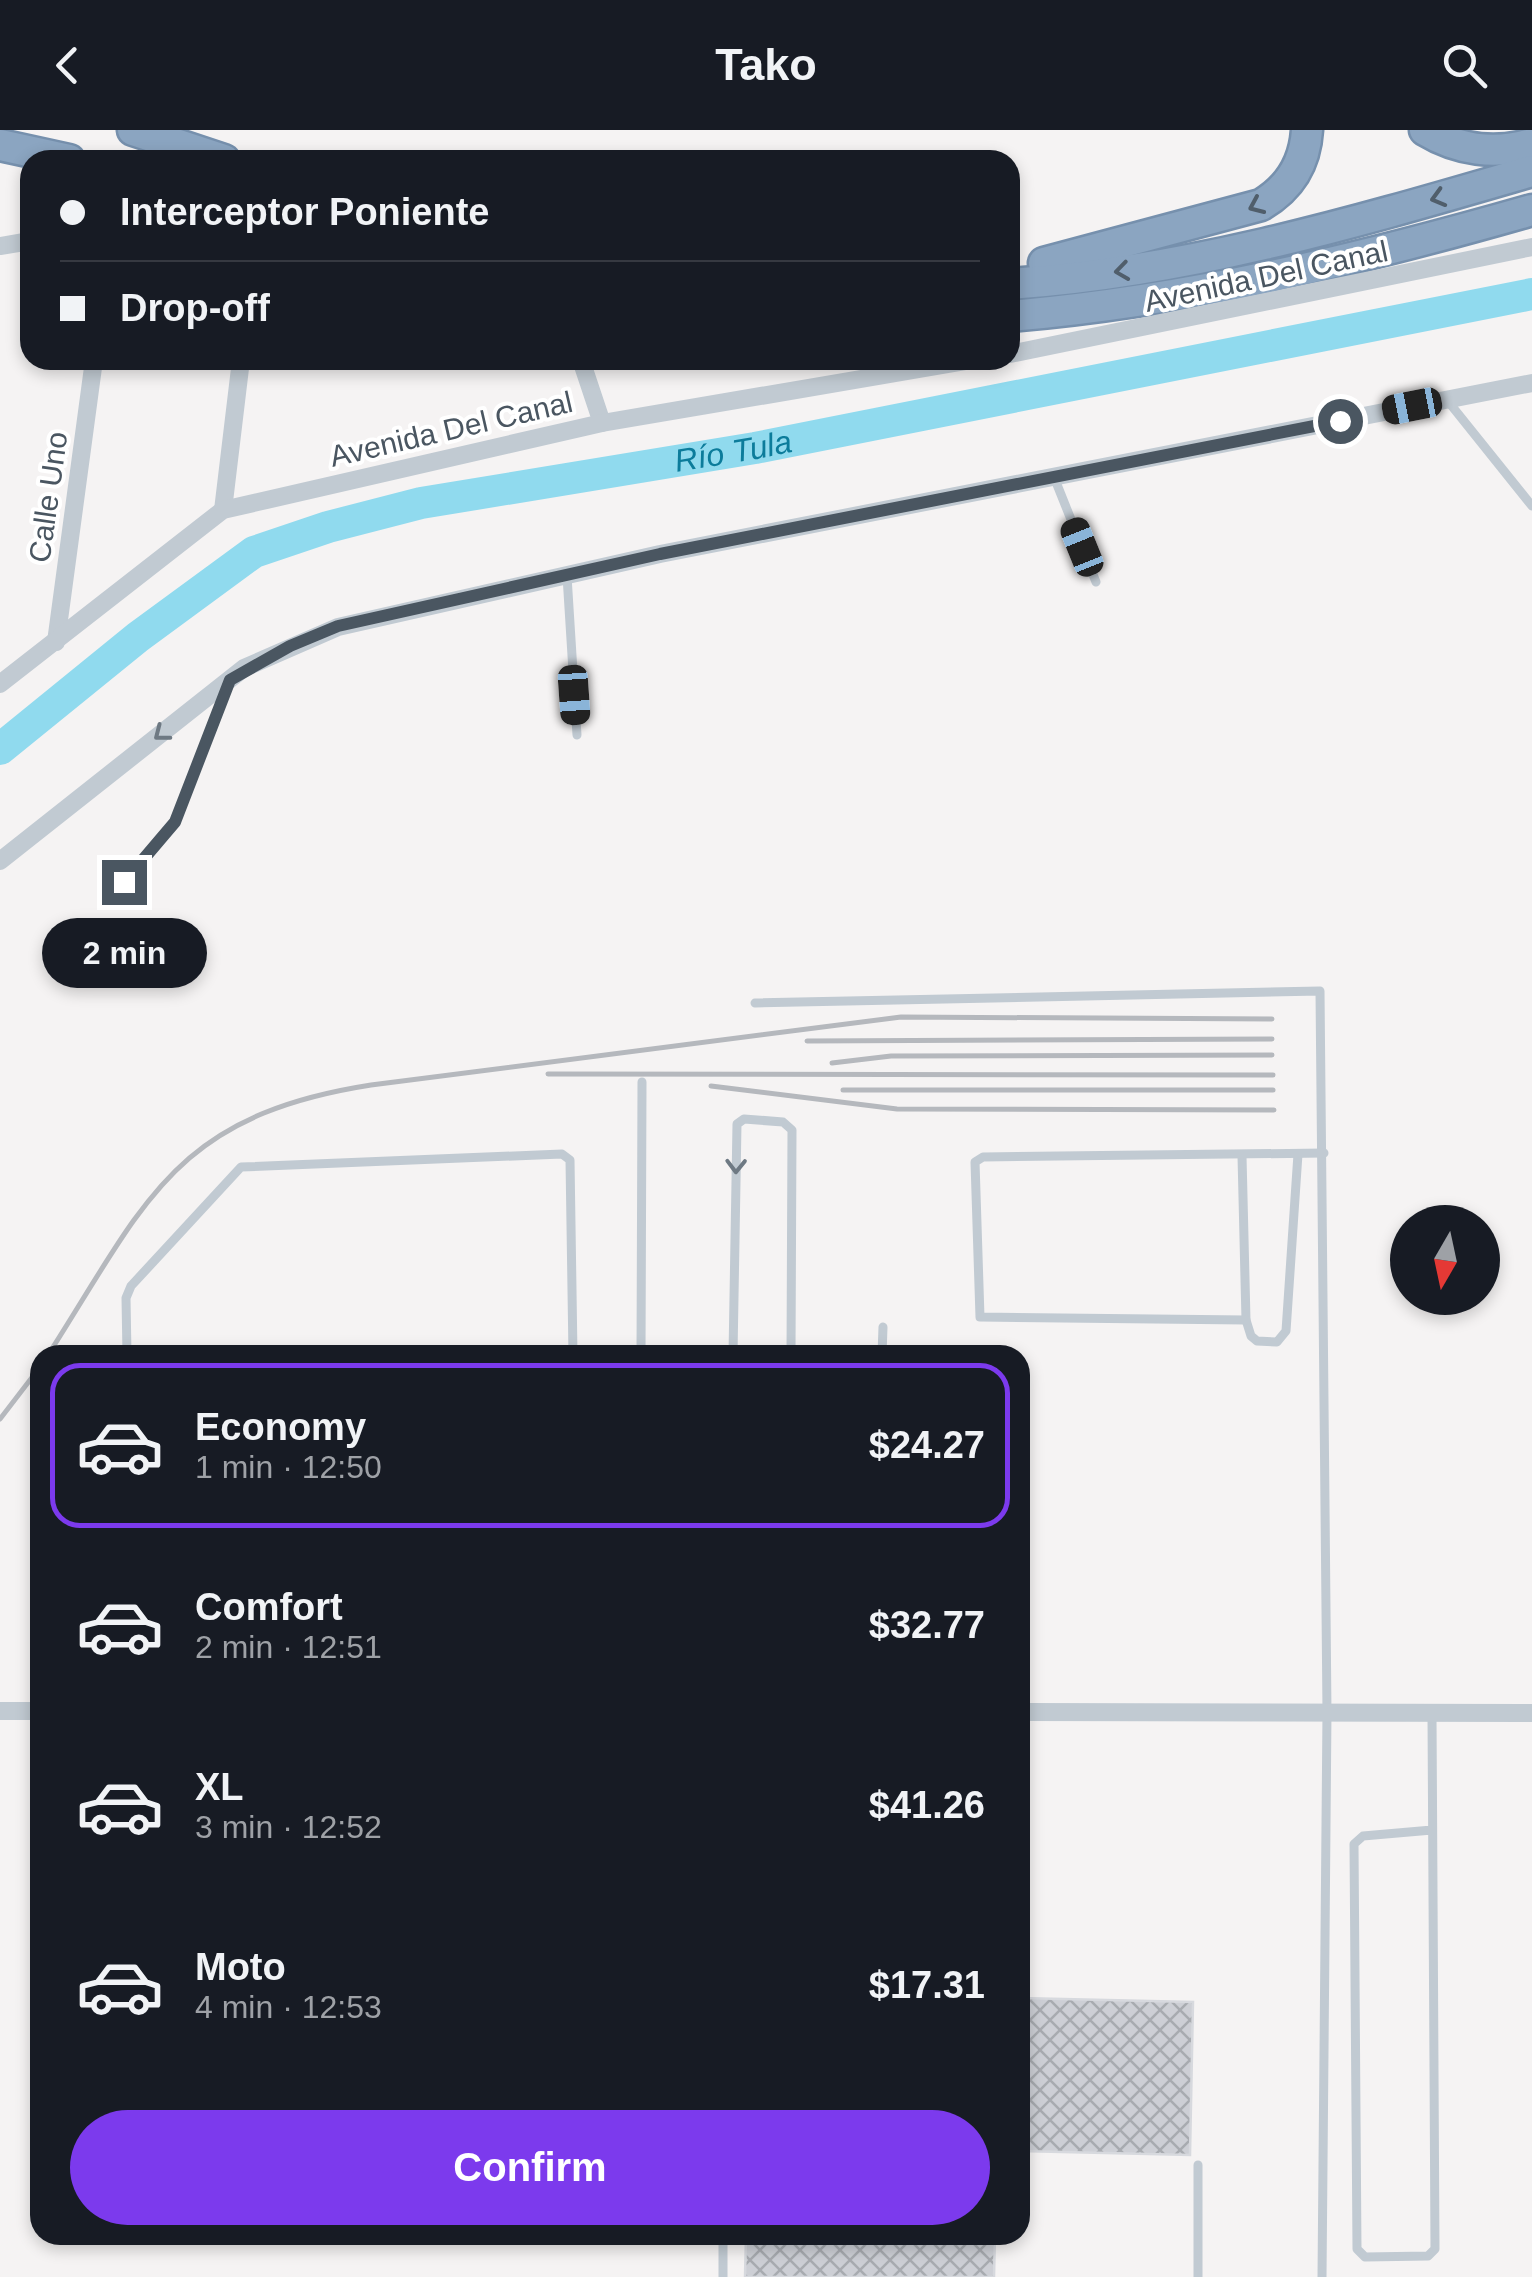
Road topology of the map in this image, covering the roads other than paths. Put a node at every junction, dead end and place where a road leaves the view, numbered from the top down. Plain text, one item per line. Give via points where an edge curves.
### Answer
1 (133, 130) edge
2 (1307, 130) edge
3 (1425, 130) edge
4 (1532, 144) edge
5 (194, 150) edge
6 (1532, 171) edge
7 (1532, 210) edge
8 (1532, 247) edge
9 (1020, 266) edge
10 (1020, 283) edge
11 (1020, 315) edge
12 (1020, 352) edge
13 (93, 370) edge
14 (239, 370) edge
15 (584, 370) edge
16 (913, 370) edge
17 (1532, 383) edge
18 (1447, 400) junction
19 (602, 423) junction
20 (1054, 477) junction
21 (1532, 506) edge
22 (223, 510) junction
23 (566, 576) junction
24 (1096, 582) dead end
25 (56, 642) junction
26 (230, 680) junction
27 (0, 684) edge
28 (577, 735) dead end
29 (0, 861) edge
30 (124, 882) dead end
31 (755, 1003) dead end
32 (642, 1082) dead end
33 (1324, 1153) junction
34 (1298, 1154) junction
35 (1242, 1156) junction
36 (1246, 1320) junction
37 (882, 1327) dead end
38 (127, 1345) edge
39 (573, 1345) edge
40 (641, 1345) edge
41 (733, 1345) edge
42 (791, 1345) edge
43 (882, 1345) edge
44 (0, 1710) edge
45 (30, 1710) edge
46 (1030, 1712) edge
47 (1327, 1712) junction
48 (1532, 1713) edge
49 (1432, 1714) junction
50 (1432, 1830) junction
51 (1198, 2165) dead end
52 (724, 2245) edge
53 (723, 2277) edge
54 (1198, 2277) edge
55 (1322, 2277) edge

1 - 5 highway
2 -> 9 highway via 1290,182 1251,210
3 - 4 highway via 1482,150
6 -> 10 highway via 1256,248
7 - 11 highway via 1370,256 1097,308
8 - 12 street, Avenida Del Canal
13 - 25 street, Calle Uno
14 - 22 street
15 - 19 street
16 - 19 street, Avenida Del Canal
17 - 18 street
18 - 20 street
18 - 21 lane
19 - 22 street, Avenida Del Canal
20 - 23 street
20 - 24 lane
22 - 25 street, Avenida Del Canal
23 - 26 street via 338,626
23 - 28 lane
25 - 27 street, Avenida Del Canal
26 -> 29 street
26 - 30 lane via 175,822
31 - 33 lane via 1320,990
32 - 40 lane
33 - 34 lane
33 - 47 lane
34 - 35 lane
34 - 36 lane via 1286,1332 1278,1342 1257,1341
35 - 36 lane
35 - 36 lane via 978,1158 975,1237 980,1317
37 - 43 lane
38 - 39 lane via 132,1286 241,1167 562,1154 570,1160
42 -> 41 lane via 792,1130 783,1122 744,1118 737,1124
44 - 45 street
46 - 47 street
47 - 49 street
47 - 55 lane
48 - 49 street
49 - 50 lane
50 - 50 lane via 1363,1836 1354,1844 1357,2249 1364,2257 1428,2256 1436,2249
51 - 54 lane
52 - 53 lane

